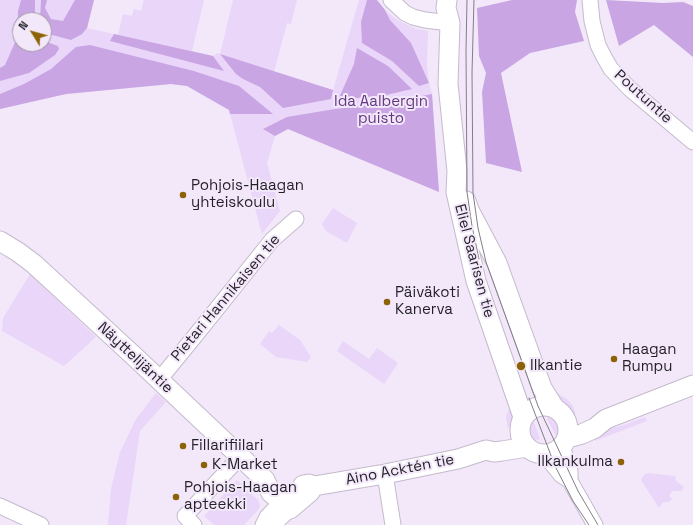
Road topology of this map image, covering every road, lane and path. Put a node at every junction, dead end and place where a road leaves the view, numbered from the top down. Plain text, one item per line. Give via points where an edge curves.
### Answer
1 (391, 0) edge
2 (447, 0) edge
3 (456, 0) edge
4 (590, 0) edge
5 (450, 23) junction
6 (693, 142) edge
7 (457, 171) junction
8 (296, 219) dead end
9 (0, 241) edge
10 (158, 380) junction
11 (693, 385) edge
12 (522, 423) junction
13 (562, 427) junction
14 (486, 450) junction
15 (535, 450) junction
16 (240, 457) junction
17 (385, 474) junction
18 (570, 481) junction
19 (290, 501) junction
20 (0, 506) edge
21 (41, 525) edge
22 (194, 525) edge
23 (263, 525) edge
24 (273, 525) edge
25 (393, 525) edge
26 (594, 525) edge

1 - 5 street via 413,17
2 - 5 main road, Eliel Saarisen tie via 446,8
3 - 5 main road, Eliel Saarisen tie
4 - 6 street, Poutuntie via 598,45 611,69 630,89
5 - 7 main road, Eliel Saarisen tie via 448,84
7 - 12 main road, Eliel Saarisen tie via 456,192 476,281
7 - 13 main road, Eliel Saarisen tie via 469,210 497,263 542,388
8 - 10 street, Pietari Hannikaisen tie via 272,240
9 - 10 main road, Näyttelijäntie via 34,264
10 - 16 main road, Näyttelijäntie
11 - 13 main road via 606,419
12 - 13 main road via 529,411 538,406 546,406
12 - 14 main road, Aino Acktén tie via 506,438 491,444
12 - 15 main road via 521,438
13 - 15 main road via 554,452
13 - 18 street, Eliel Saarisen tie
14 - 15 main road, Aino Acktén tie
14 - 17 main road, Aino Acktén tie
15 - 18 street, Eliel Saarisen tie
16 - 19 main road, Näyttelijäntie via 265,480 279,484
16 - 22 street via 185,516
17 - 19 main road, Aino Acktén tie via 314,486 305,484
17 - 25 street
18 - 26 street, Eliel Saarisen tie
19 - 23 street, Aino Acktén tie via 267,517
19 - 24 street, Aino Acktén tie
20 - 21 street

